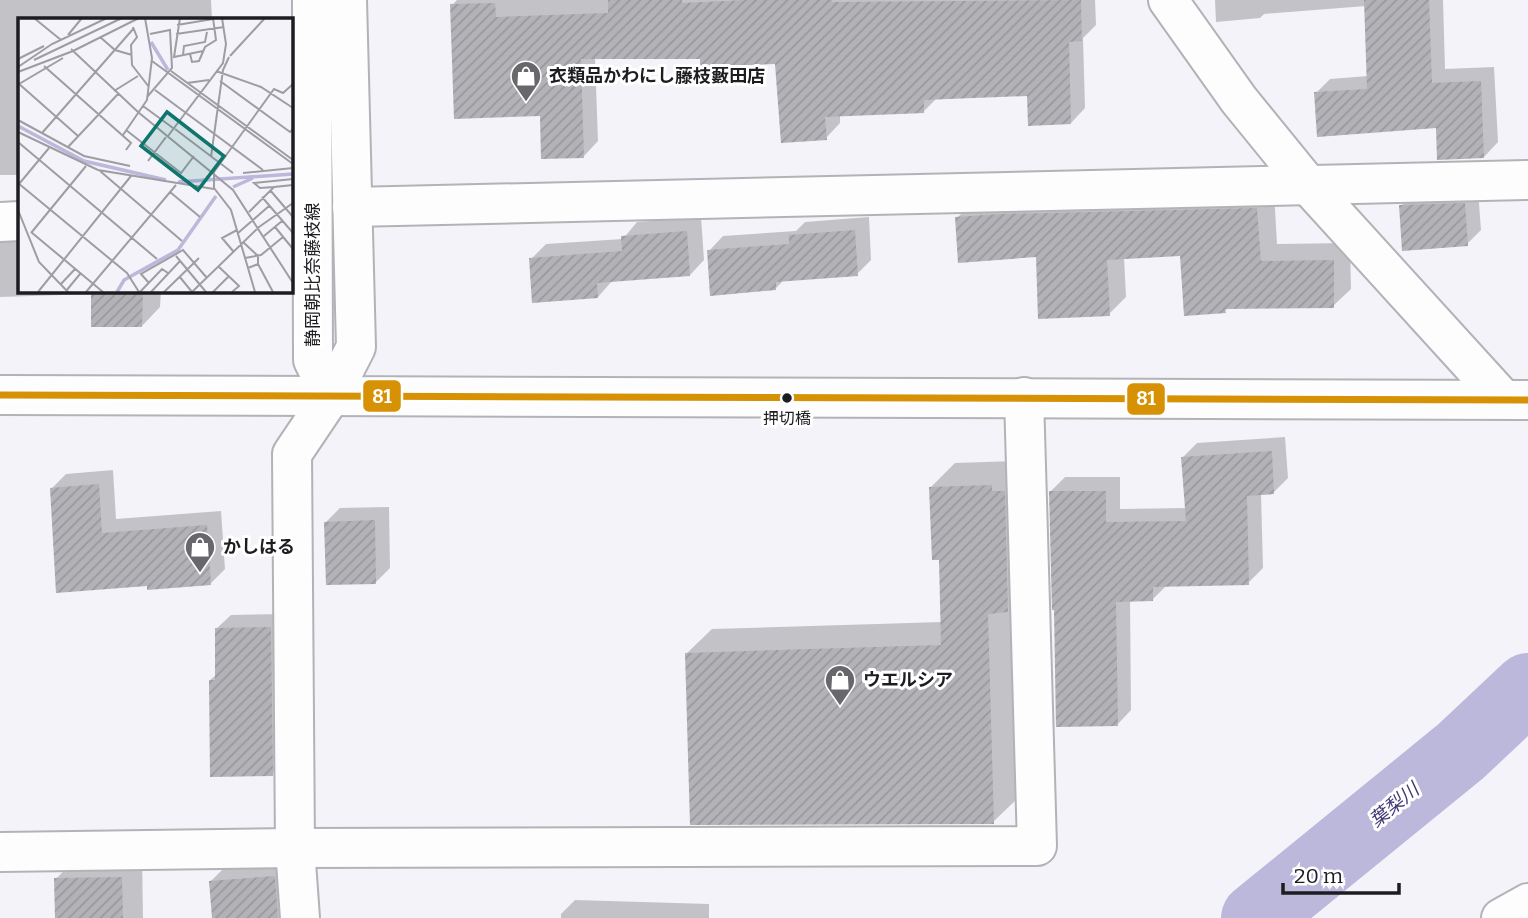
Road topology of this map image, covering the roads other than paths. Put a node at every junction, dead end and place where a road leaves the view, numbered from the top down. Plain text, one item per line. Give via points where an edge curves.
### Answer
1 (312, 0) edge
2 (347, 0) edge
3 (1168, 0) edge
4 (1528, 180) edge
5 (1308, 186) junction
6 (352, 207) junction
7 (302, 212) edge
8 (18, 221) edge
9 (0, 222) edge
10 (0, 395) edge
11 (331, 396) junction
12 (1024, 397) junction
13 (1515, 399) edge
14 (295, 848) junction
15 (0, 852) edge
16 (1528, 903) edge
17 (300, 918) edge
18 (1501, 918) edge

1 - 7 street, 静岡朝比奈藤枝線
2 - 6 street
3 - 5 street
4 - 5 street
5 - 6 street
5 - 13 street
6 - 11 street via 356,347
7 - 11 street, 静岡朝比奈藤枝線 via 313,360
8 - 9 street
10 - 11 street
11 - 12 street
11 - 14 street via 292,454
12 - 13 street
12 - 14 street via 1037,846
14 - 15 street
14 - 17 street
16 - 18 street

